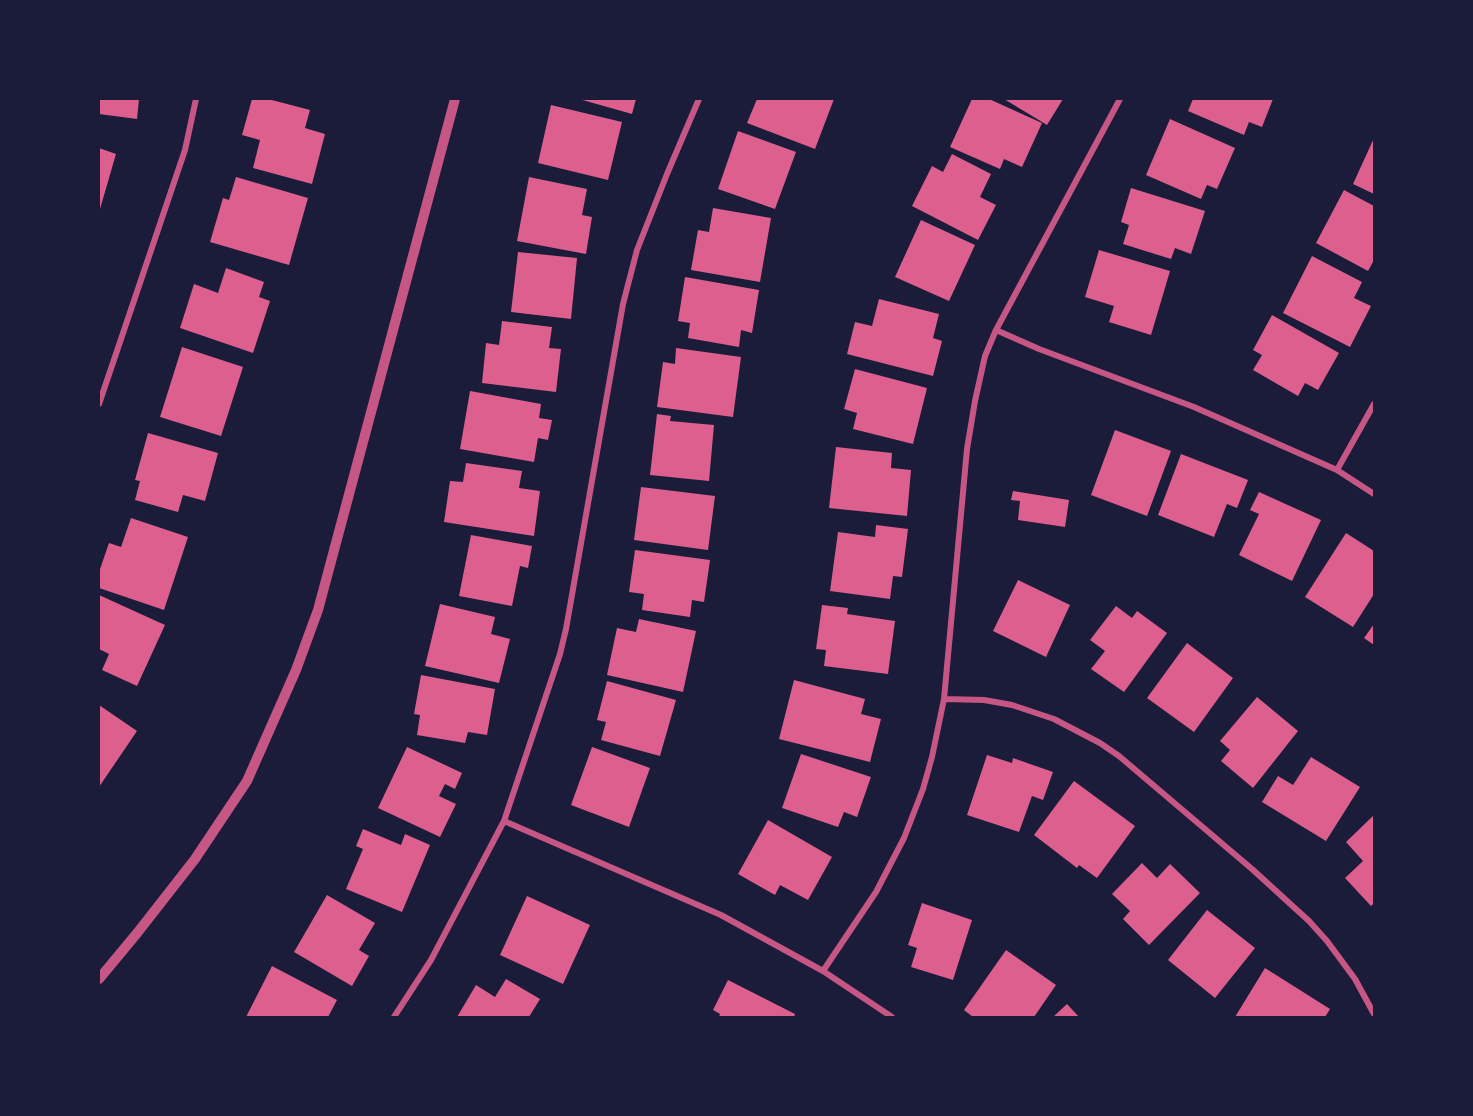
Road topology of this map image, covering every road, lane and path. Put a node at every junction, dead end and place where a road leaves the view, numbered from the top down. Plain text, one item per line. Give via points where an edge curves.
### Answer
1 (196, 99) edge
2 (455, 99) edge
3 (699, 99) edge
4 (1120, 99) edge
5 (996, 330) junction
6 (99, 404) edge
7 (1374, 404) edge
8 (1337, 470) junction
9 (1374, 494) edge
10 (944, 699) junction
11 (504, 821) junction
12 (823, 971) junction
13 (99, 979) edge
14 (1374, 1014) edge
15 (394, 1017) edge
16 (892, 1017) edge

1 - 6 street via 185,150
2 - 13 street via 321,599 296,670 247,781 195,859
3 - 11 street via 637,250 623,304 561,654
4 - 5 street
5 - 8 street via 1194,407
5 - 10 street via 985,356 967,449
7 - 8 street
8 - 9 street
10 - 12 street via 923,789 904,838 876,892
10 - 14 street via 984,700 1054,719 1119,756 1309,921 1355,979
11 - 12 street via 721,915
11 - 15 street via 431,960
12 - 16 street

